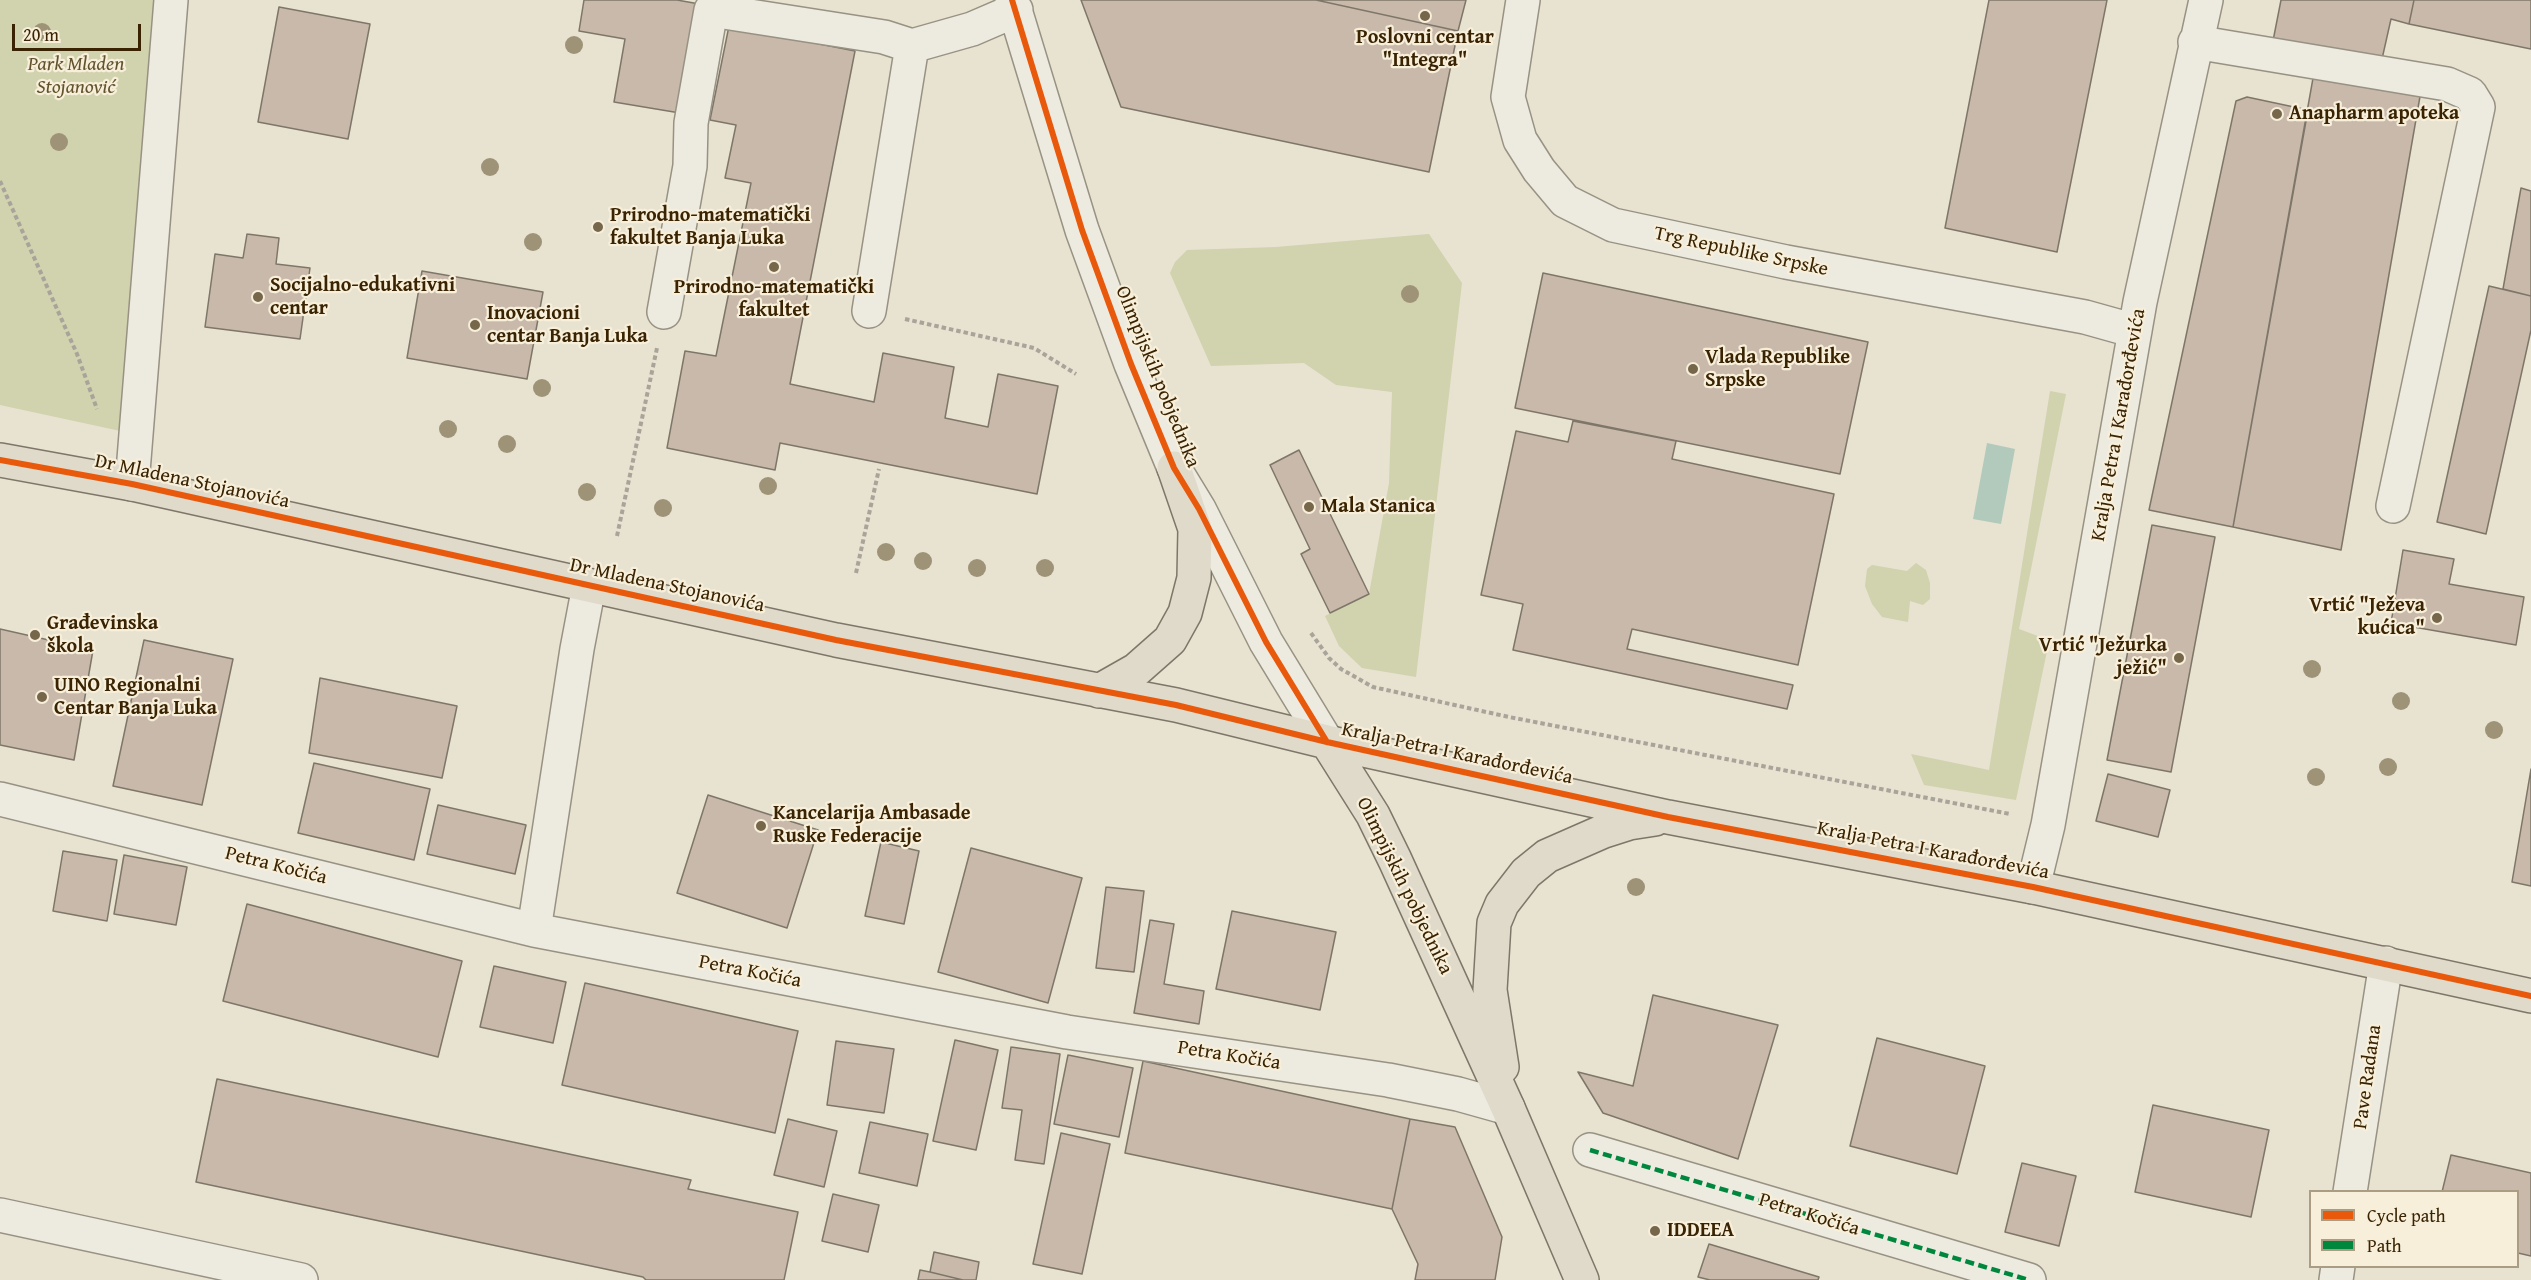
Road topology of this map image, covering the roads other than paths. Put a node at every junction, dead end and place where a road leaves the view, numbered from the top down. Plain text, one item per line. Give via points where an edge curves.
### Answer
1 (171, 0) edge
2 (1522, 0) edge
3 (2206, 0) edge
4 (1014, 5) edge
5 (2195, 42) junction
6 (912, 46) junction
7 (869, 311) road end
8 (664, 312) road end
9 (2135, 331) junction
10 (0, 460) edge
11 (1174, 468) junction
12 (132, 484) junction
13 (2393, 506) dead end
14 (589, 586) junction
15 (1099, 690) junction
16 (1327, 742) junction
17 (0, 799) edge
18 (1668, 816) junction
19 (2032, 886) junction
20 (534, 930) junction
21 (2386, 963) junction
22 (2531, 996) edge
23 (1508, 1108) junction
24 (1590, 1150) dead end
25 (2350, 1190) edge
26 (0, 1215) edge
27 (301, 1280) edge
28 (1582, 1280) edge
29 (2029, 1280) edge

1 - 12 street
2 - 9 street, Trg Republike Srpske via 1508,97 1520,140 1565,201 1613,225 1786,262 2085,317
3 - 5 street, Kralja Petra I Karađorđevića
4 - 6 street via 972,29
4 - 11 street, Olimpijskih pobjednika via 1082,230
5 - 9 street, Kralja Petra I Karađorđevića
5 - 13 street via 2447,84 2470,94 2478,107
6 - 7 street
6 - 8 street via 884,37 711,10 691,123 690,166
9 - 19 street, Kralja Petra I Karađorđevića via 2048,825
10 - 12 main road, Dr Mladena Stojanovića
11 - 15 main road via 1195,529 1194,578 1185,613 1170,640 1136,670
11 - 16 street, Olimpijskih pobjednika via 1266,642
12 - 14 main road, Dr Mladena Stojanovića
14 - 15 main road, Dr Mladena Stojanovića via 836,640
14 - 20 street
15 - 16 main road, Dr Mladena Stojanovića
16 - 18 main road, Kralja Petra I Karađorđevića
16 - 23 main road, Olimpijskih pobjednika via 1372,814 1395,860
17 - 20 street, Petra Kočića
18 - 19 main road, Kralja Petra I Karađorđevića
18 - 23 main road via 1604,831 1547,856 1526,873 1502,904 1494,923 1490,990
19 - 21 main road, Kralja Petra I Karađorđevića
20 - 23 street, Petra Kočića via 1056,1030 1388,1080
21 - 22 main road, Kralja Petra I Karađorđevića
21 - 25 street, Pave Radana
23 - 28 main road, Olimpijskih pobjednika
24 - 29 street, Petra Kočića
26 - 27 street

